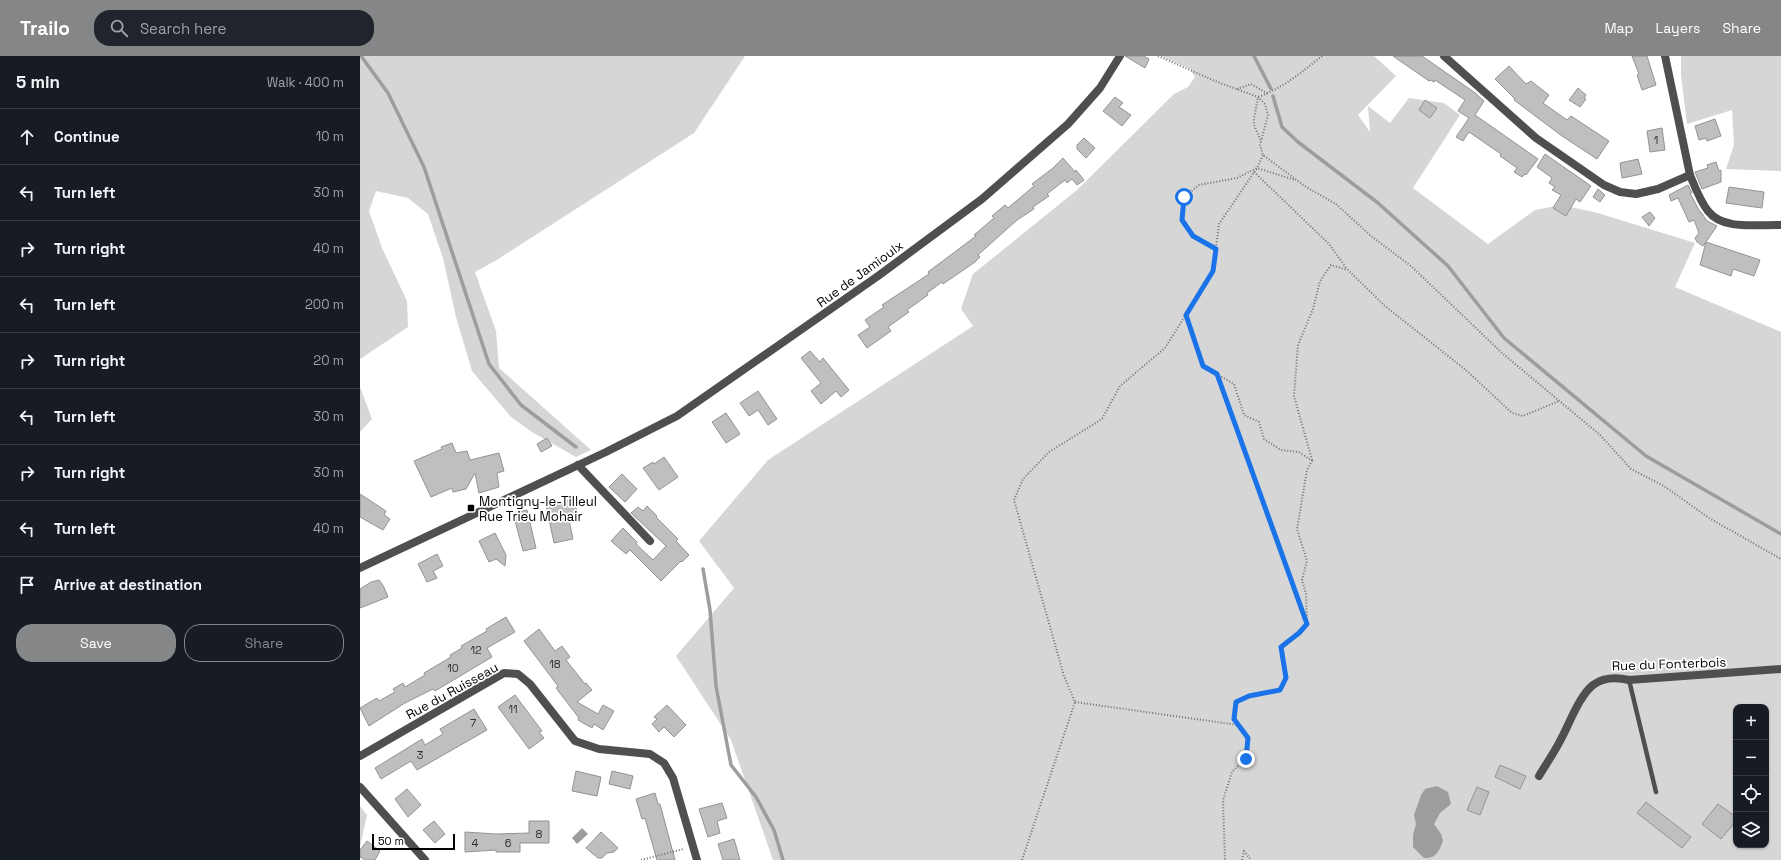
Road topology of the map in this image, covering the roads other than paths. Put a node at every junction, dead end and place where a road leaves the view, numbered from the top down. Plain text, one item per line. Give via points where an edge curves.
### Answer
1 (1120, 56) edge
2 (1444, 56) edge
3 (1665, 56) edge
4 (1690, 175) junction
5 (1781, 225) edge
6 (578, 465) junction
7 (650, 541) dead end
8 (360, 568) edge
9 (1781, 669) edge
10 (1629, 680) junction
11 (360, 756) edge
12 (1539, 776) dead end
13 (360, 787) edge
14 (1656, 792) dead end
15 (425, 860) edge
16 (697, 860) edge

1 - 6 street, Rue de Jamioulx via 1100,88 1068,124 982,199 878,276 677,416
2 - 4 street via 1536,138 1604,185 1620,192 1636,194 1658,189
3 - 4 street
4 - 5 street via 1708,211 1718,221
6 - 7 street
6 - 8 street, Rue de Jamioulx
9 - 10 street, Rue du Fonterbois
10 - 12 street, Rue du Fonterbois via 1606,679 1592,686
10 - 14 lane
11 - 16 street, Rue du Ruisseau via 504,673 518,674 530,684 575,741 599,749 650,754 664,763 673,778
13 - 15 street

